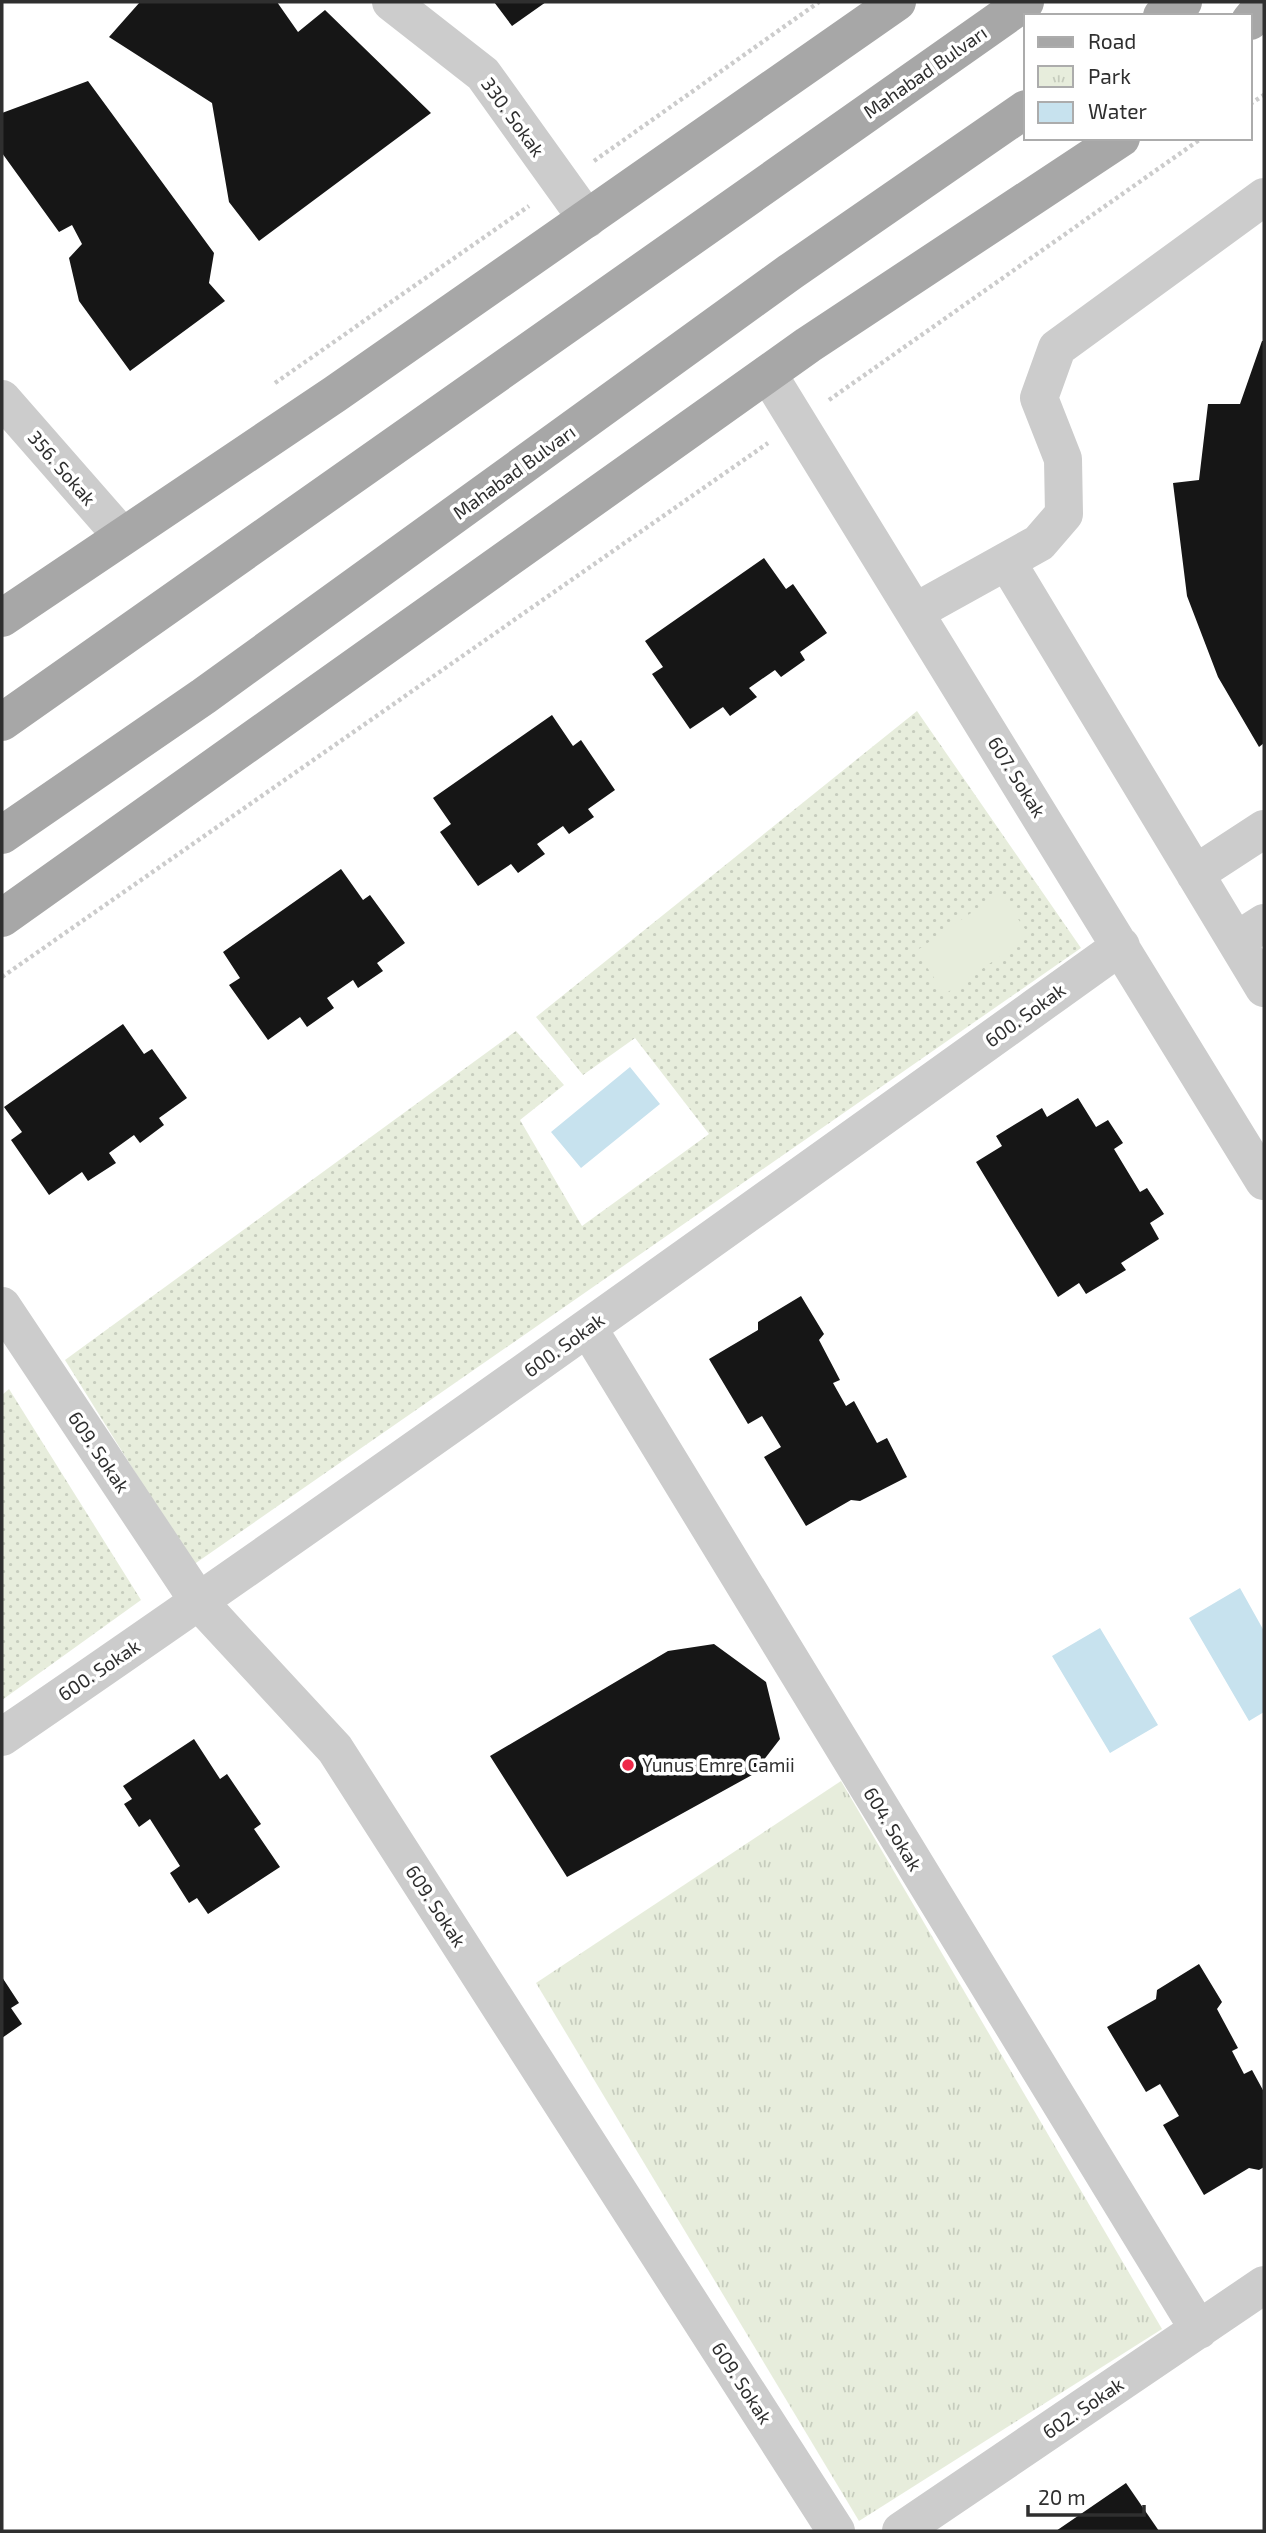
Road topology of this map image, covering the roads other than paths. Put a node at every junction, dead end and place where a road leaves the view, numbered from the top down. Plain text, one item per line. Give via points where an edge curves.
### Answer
1 (391, 2) edge
2 (897, 2) edge
3 (1025, 2) edge
4 (1183, 2) edge
5 (1264, 4) edge
6 (1165, 14) edge
7 (1252, 19) edge
8 (1024, 110) edge
9 (1118, 140) edge
10 (1264, 197) edge
11 (587, 219) junction
12 (768, 374) junction
13 (2, 399) edge
14 (121, 536) junction
15 (1007, 562) junction
16 (915, 612) junction
17 (2, 618) edge
18 (2, 722) edge
19 (1264, 830) edge
20 (2, 835) edge
21 (1195, 874) junction
22 (2, 918) edge
23 (1250, 932) edge
24 (1121, 946) junction
25 (1264, 988) edge
26 (1264, 1181) edge
27 (2, 1306) edge
28 (587, 1328) junction
29 (199, 1602) junction
30 (2, 1737) edge
31 (1264, 2285) edge
32 (1199, 2330) junction
33 (836, 2531) edge
34 (901, 2531) edge

1 - 11 street, 330. Sokak via 483,74
2 - 11 main road
3 - 18 main road, Mahabad Bulvarı
4 - 6 main road
5 - 7 main road
8 - 20 main road, Mahabad Bulvarı via 790,272 204,696
9 - 12 main road
10 - 15 street via 1057,348 1039,398 1063,459 1064,514 1039,543
11 - 14 main road
12 - 16 street, 607. Sokak
12 - 22 main road
13 - 14 street, 356. Sokak
14 - 17 main road
15 - 16 street
15 - 21 street
16 - 24 street, 607. Sokak
19 - 21 street
21 - 23 street
23 - 25 street
24 - 26 street, 607. Sokak
24 - 28 street, 600. Sokak
27 - 29 street, 609. Sokak
28 - 29 street, 600. Sokak
28 - 32 street, 604. Sokak
29 - 30 street, 600. Sokak
29 - 33 street, 609. Sokak via 335,1749
31 - 32 street, 602. Sokak
32 - 34 street, 602. Sokak

